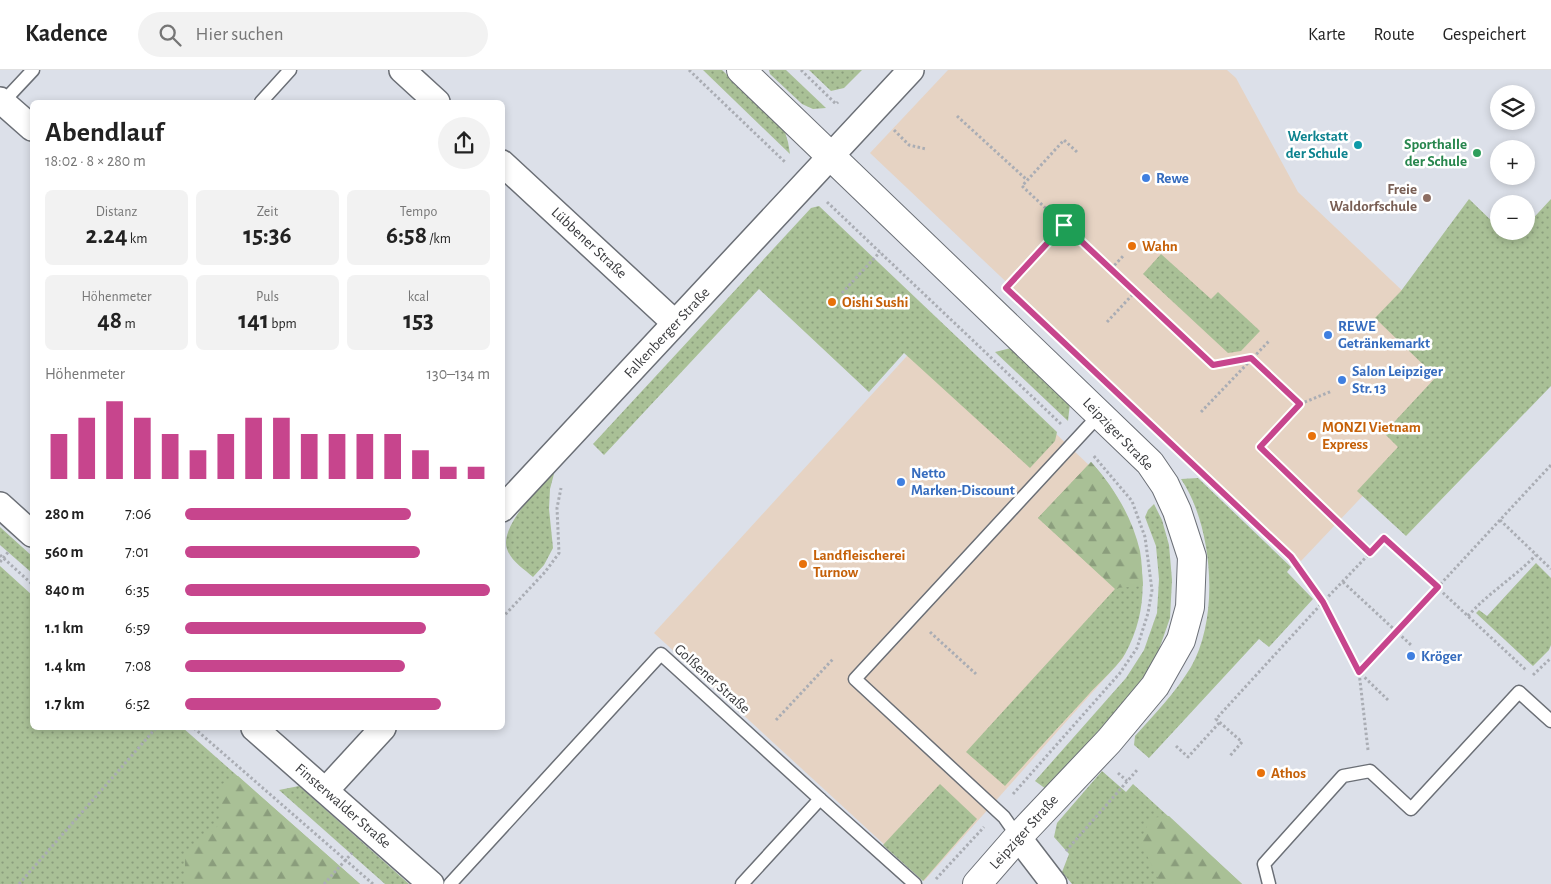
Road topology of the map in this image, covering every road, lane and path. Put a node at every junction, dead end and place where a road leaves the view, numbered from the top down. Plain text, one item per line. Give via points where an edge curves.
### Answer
1 (33, 70) edge
2 (290, 70) edge
3 (402, 70) edge
4 (689, 70) edge
5 (741, 70) edge
6 (801, 70) edge
7 (912, 70) edge
8 (263, 100) edge
9 (435, 100) edge
10 (2, 101) edge
11 (836, 104) dead end
12 (957, 116) dead end
13 (30, 126) edge
14 (892, 128) dead end
15 (926, 149) dead end
16 (1077, 152) dead end
17 (830, 156) junction
18 (505, 166) edge
19 (1027, 180) junction
20 (806, 182) junction
21 (1076, 212) dead end
22 (1064, 225) junction
23 (880, 252) junction
24 (1124, 255) dead end
25 (1111, 268) junction
26 (1006, 288) dead end
27 (1135, 292) junction
28 (842, 293) dead end
29 (1107, 322) dead end
30 (675, 323) junction
31 (1270, 340) dead end
32 (1251, 358) junction
33 (1332, 390) dead end
34 (1300, 404) junction
35 (1201, 412) dead end
36 (1100, 414) junction
37 (1078, 439) junction
38 (1177, 450) dead end
39 (1551, 465) edge
40 (0, 505) edge
41 (505, 506) edge
42 (1500, 520) junction
43 (30, 532) edge
44 (1370, 553) junction
45 (0, 555) edge
46 (1536, 555) junction
47 (4, 558) junction
48 (0, 562) edge
49 (1551, 569) edge
50 (30, 582) edge
51 (1343, 582) junction
52 (1438, 587) junction
53 (1323, 602) junction
54 (913, 616) junction
55 (1468, 616) junction
56 (1396, 632) junction
57 (1411, 645) dead end
58 (833, 658) dead end
59 (1551, 658) edge
60 (1538, 671) dead end
61 (1359, 672) junction
62 (976, 674) dead end
63 (1539, 682) dead end
64 (1388, 700) dead end
65 (776, 720) dead end
66 (1551, 721) edge
67 (1220, 722) junction
68 (154, 730) edge
69 (196, 730) edge
70 (256, 730) edge
71 (381, 730) edge
72 (1176, 746) dead end
73 (1229, 757) dead end
74 (1138, 769) dead end
75 (1370, 771) junction
76 (326, 790) junction
77 (820, 798) junction
78 (998, 811) junction
79 (1018, 837) junction
80 (345, 860) junction
81 (1049, 878) edge
82 (18, 884) edge
83 (324, 884) edge
84 (373, 884) edge
85 (432, 884) edge
86 (450, 884) edge
87 (742, 884) edge
88 (915, 884) edge
89 (931, 884) edge
90 (977, 884) edge
91 (1269, 884) edge

1 - 10 lane
2 - 8 lane
3 - 9 street
4 - 20 path
5 - 17 street, Leipziger Straße
6 - 11 path
7 - 17 street
10 - 13 street
12 - 19 path
14 - 15 path via 909,145
16 - 19 path via 1064,140
17 - 20 street, Falkenberger Straße
17 - 36 street, Leipziger Straße
18 - 30 street, Lübbener Straße
19 - 22 path via 1022,186
20 - 23 path
20 - 30 street, Falkenberger Straße
21 - 22 path
22 - 25 path
22 - 26 path
23 - 28 path
23 - 37 path
24 - 25 path
25 - 27 path
27 - 29 path
27 - 32 path via 1213,365
30 - 41 street, Falkenberger Straße
31 - 32 path
32 - 34 path
32 - 35 path
33 - 34 path
34 - 44 path via 1260,447
36 - 37 lane
36 - 79 street, Leipziger Straße via 1150,462 1177,511 1192,557 1190,606 1181,640 1154,686 1108,741
37 - 54 lane
37 - 78 path via 1132,501 1145,537 1152,590 1148,613 1137,648 1120,673
38 - 53 path via 1291,557
39 - 42 path
40 - 43 street
42 - 46 path
42 - 52 path
44 - 51 path
44 - 52 path via 1384,538
45 - 47 path
46 - 49 path
46 - 55 path
47 - 48 path
47 - 50 path
51 - 53 path
51 - 56 path
52 - 55 path
52 - 56 path
53 - 61 path
53 - 67 path via 1216,719
54 - 62 path
54 - 78 lane via 855,679
55 - 63 path
56 - 57 path
56 - 61 path
58 - 65 path
59 - 60 path
61 - 64 path
61 - 75 path
66 - 75 lane via 1519,692 1411,809
67 - 72 path via 1188,757
67 - 73 path via 1242,742
68 - 82 path
69 - 80 path
70 - 76 street, Finsterwalder Straße
71 - 76 street
74 - 81 path via 1060,857
75 - 91 lane via 1343,776 1264,864
76 - 85 street, Finsterwalder Straße
77 - 86 lane, Golßener Straße via 661,654
77 - 87 lane
77 - 88 lane
78 - 79 lane
78 - 89 path
79 - 81 street
79 - 90 street, Leipziger Straße
80 - 83 path
80 - 84 path

